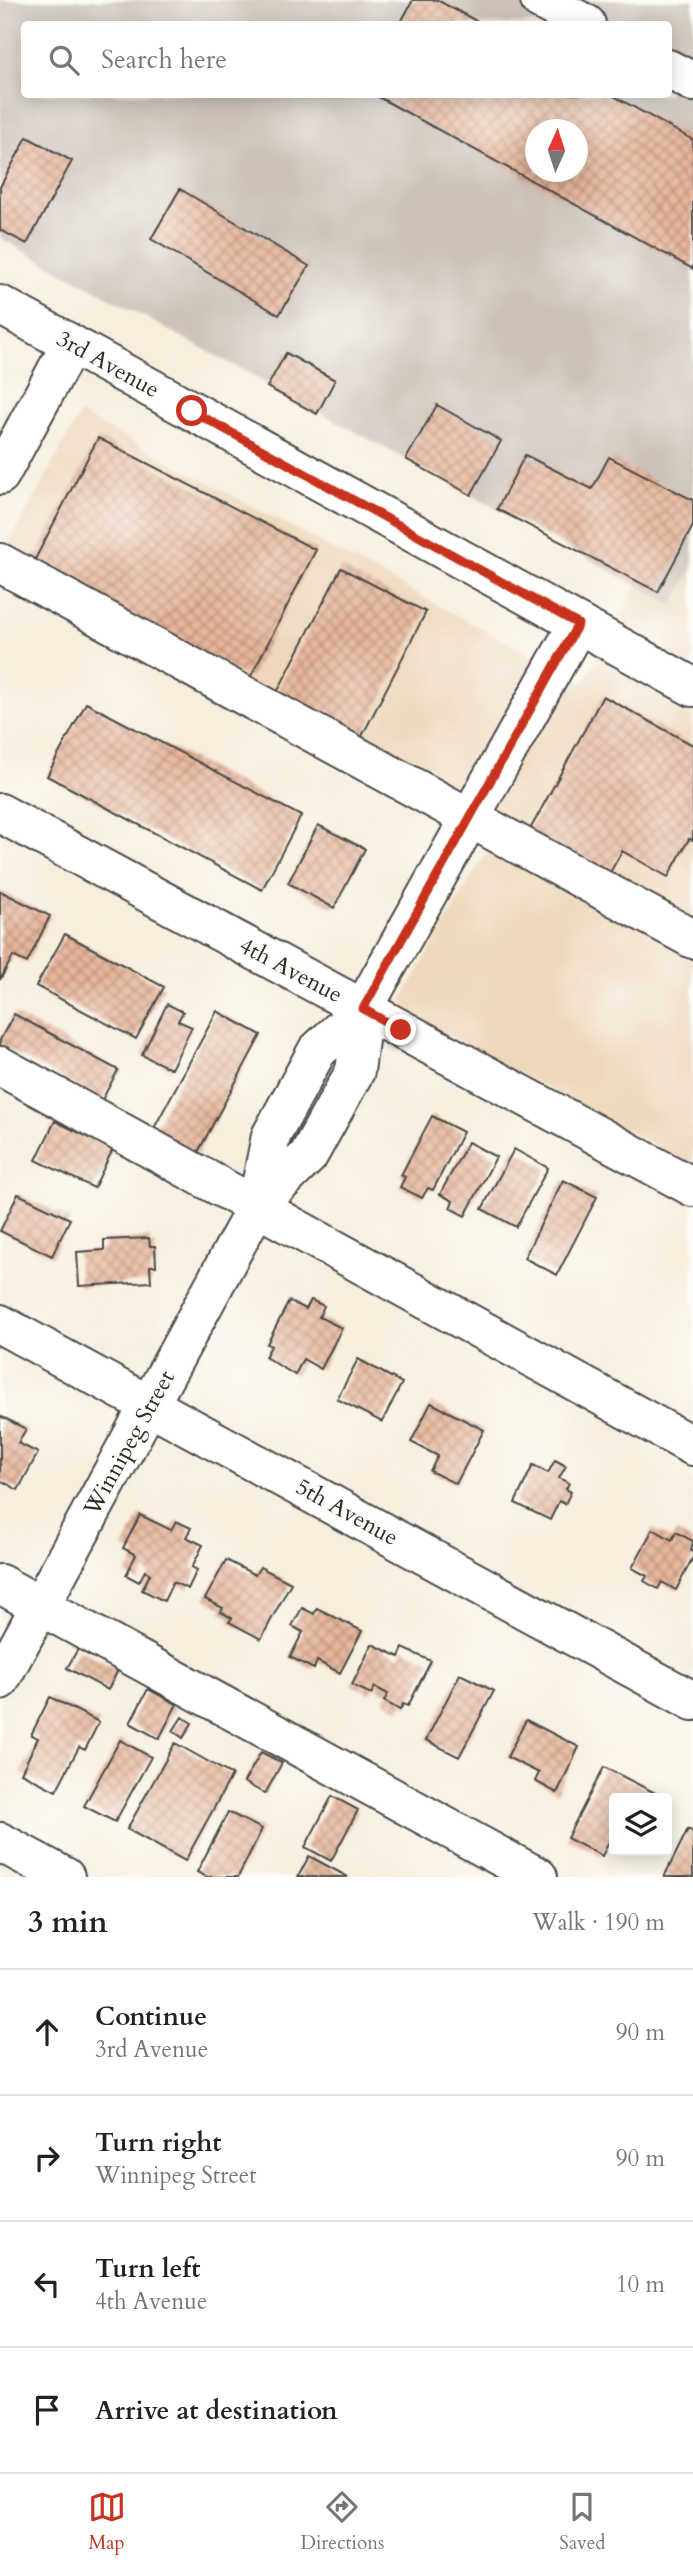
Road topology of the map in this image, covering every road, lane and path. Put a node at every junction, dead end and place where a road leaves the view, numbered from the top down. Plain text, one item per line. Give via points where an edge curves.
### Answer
1 (540, 0) edge
2 (580, 21) edge
3 (672, 71) edge
4 (693, 82) edge
5 (0, 304) edge
6 (71, 344) junction
7 (0, 475) edge
8 (0, 563) edge
9 (578, 624) junction
10 (693, 687) edge
11 (0, 813) edge
12 (470, 817) junction
13 (693, 939) edge
14 (363, 1009) junction
15 (0, 1066) edge
16 (693, 1187) edge
17 (257, 1206) junction
18 (0, 1324) edge
19 (149, 1405) junction
20 (693, 1446) edge
21 (0, 1584) edge
22 (40, 1605) junction
23 (0, 1679) edge
24 (691, 1695) edge
25 (0, 1842) edge
26 (65, 1877) edge
27 (538, 1877) edge

1 - 2 street
3 - 4 street
5 - 6 street, 3rd Avenue
6 - 7 street
6 - 9 street, 3rd Avenue
8 - 12 street
9 - 10 street, 3rd Avenue
9 - 12 street, Winnipeg Street
11 - 14 street, 4th Avenue
12 - 13 street
12 - 14 street, Winnipeg Street
14 - 16 street, 4th Avenue
14 - 17 street, Winnipeg Street via 355,1071 309,1156
15 - 17 street
17 - 19 street, Winnipeg Street
17 - 20 street
18 - 19 street, 5th Avenue
19 - 22 street, Winnipeg Street
19 - 24 street, 5th Avenue
21 - 22 street
22 - 23 street, Winnipeg Street
22 - 27 street
25 - 26 street

